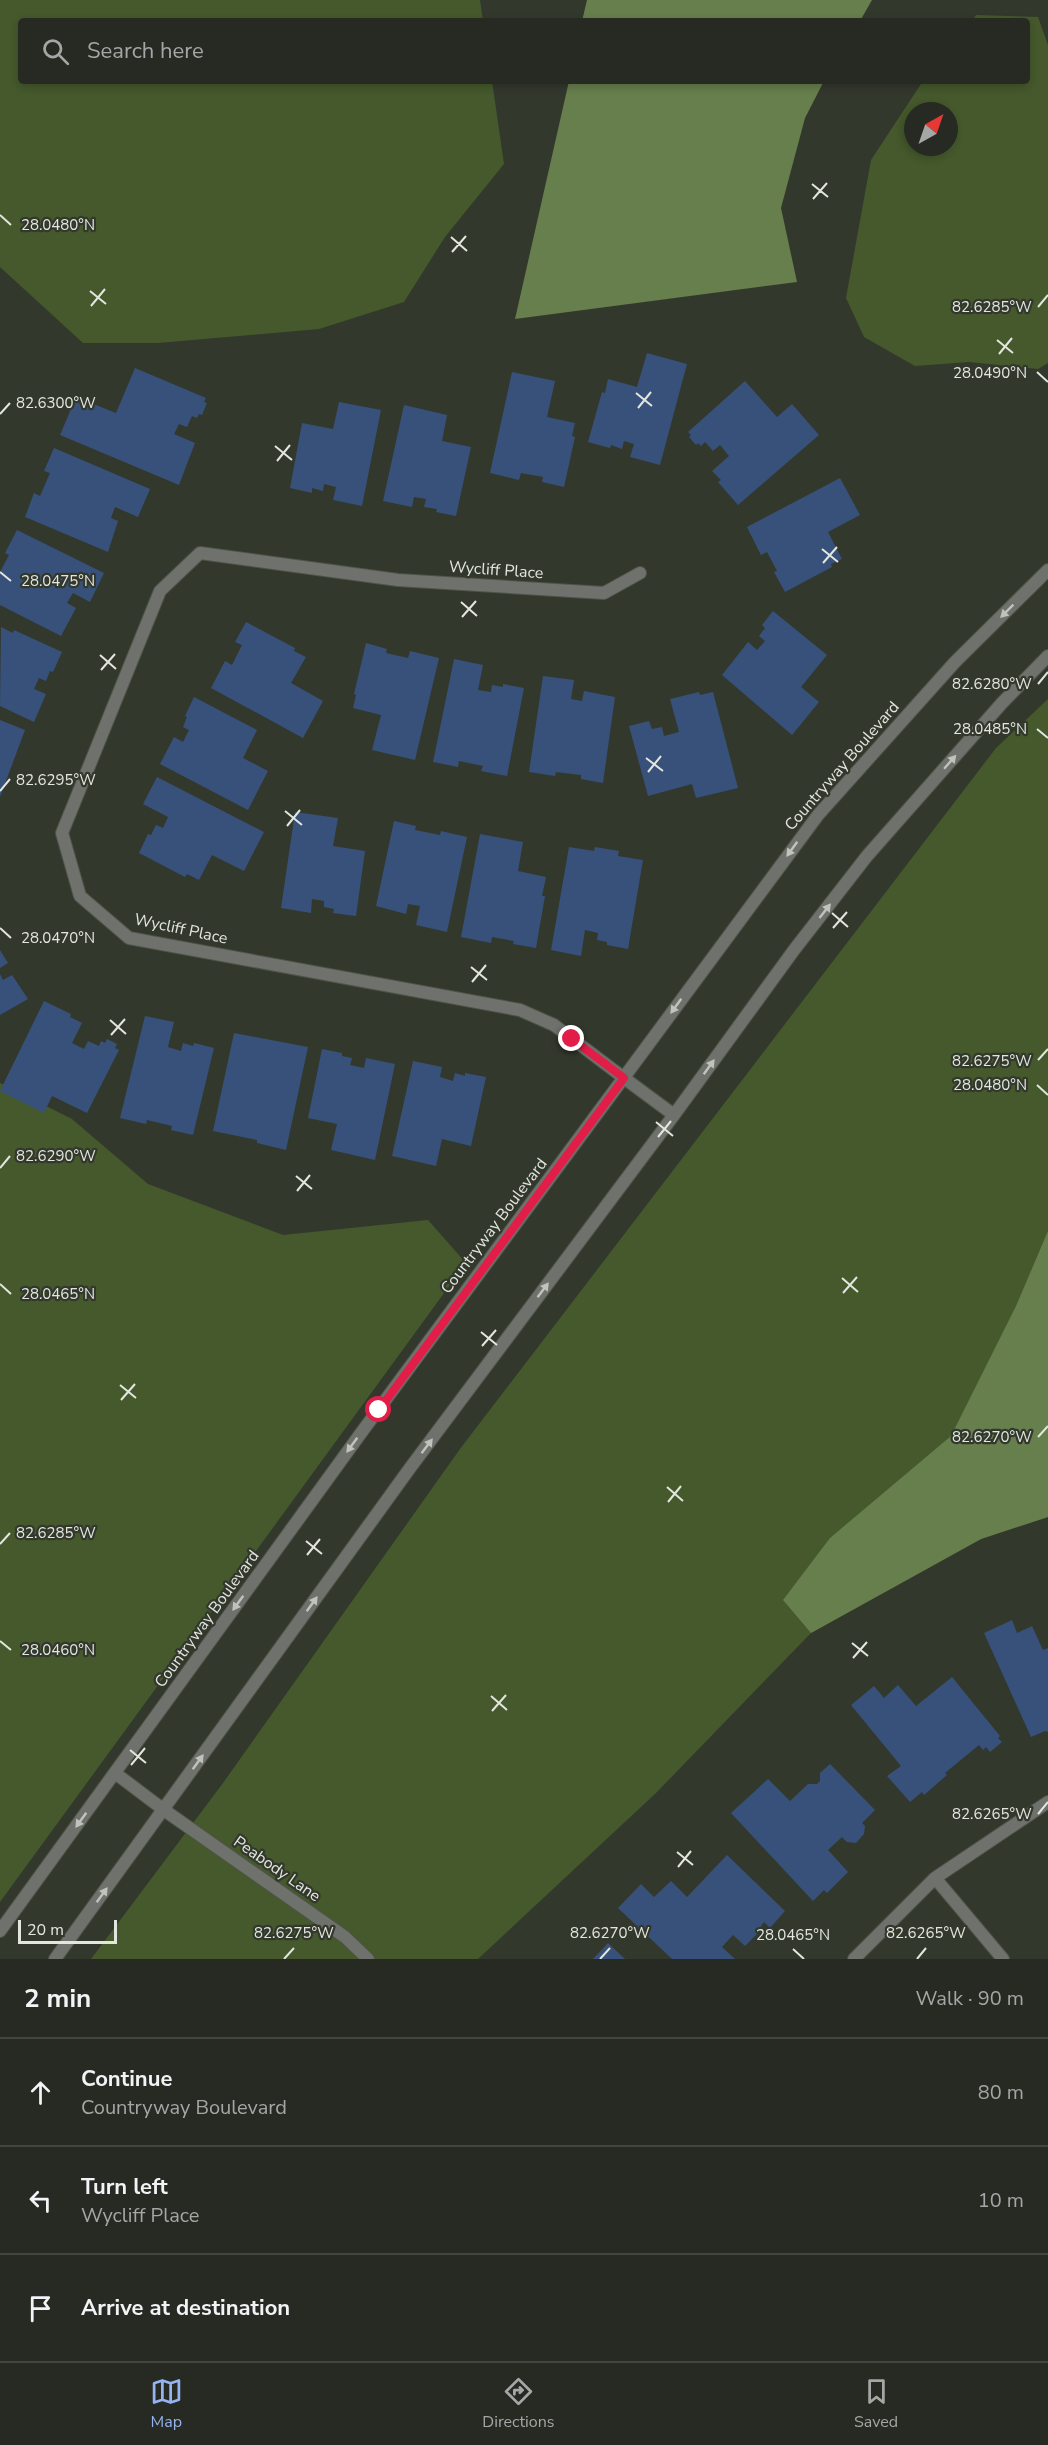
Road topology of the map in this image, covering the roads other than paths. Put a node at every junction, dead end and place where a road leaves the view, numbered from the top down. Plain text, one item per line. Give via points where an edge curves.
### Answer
1 (1048, 570) edge
2 (640, 573) dead end
3 (1048, 656) edge
4 (624, 1078) junction
5 (674, 1114) junction
6 (116, 1773) junction
7 (1048, 1802) edge
8 (164, 1810) junction
9 (935, 1878) junction
10 (0, 1930) edge
11 (55, 1959) edge
12 (368, 1959) edge
13 (854, 1959) edge
14 (1003, 1959) edge

1 -> 4 street, Countryway Boulevard via 955,662 818,815
2 - 4 street, Wycliff Place via 604,593 398,580 200,553 160,591 62,833 80,896 129,938 520,1010 554,1026
5 -> 3 street via 867,856
4 - 5 street
4 -> 6 street, Countryway Boulevard
8 -> 5 street via 410,1468
6 - 8 street, Peabody Lane
6 -> 10 street, Countryway Boulevard
7 - 9 street
11 -> 8 street
8 - 12 street, Peabody Lane via 345,1937
9 - 13 street
9 - 14 street

